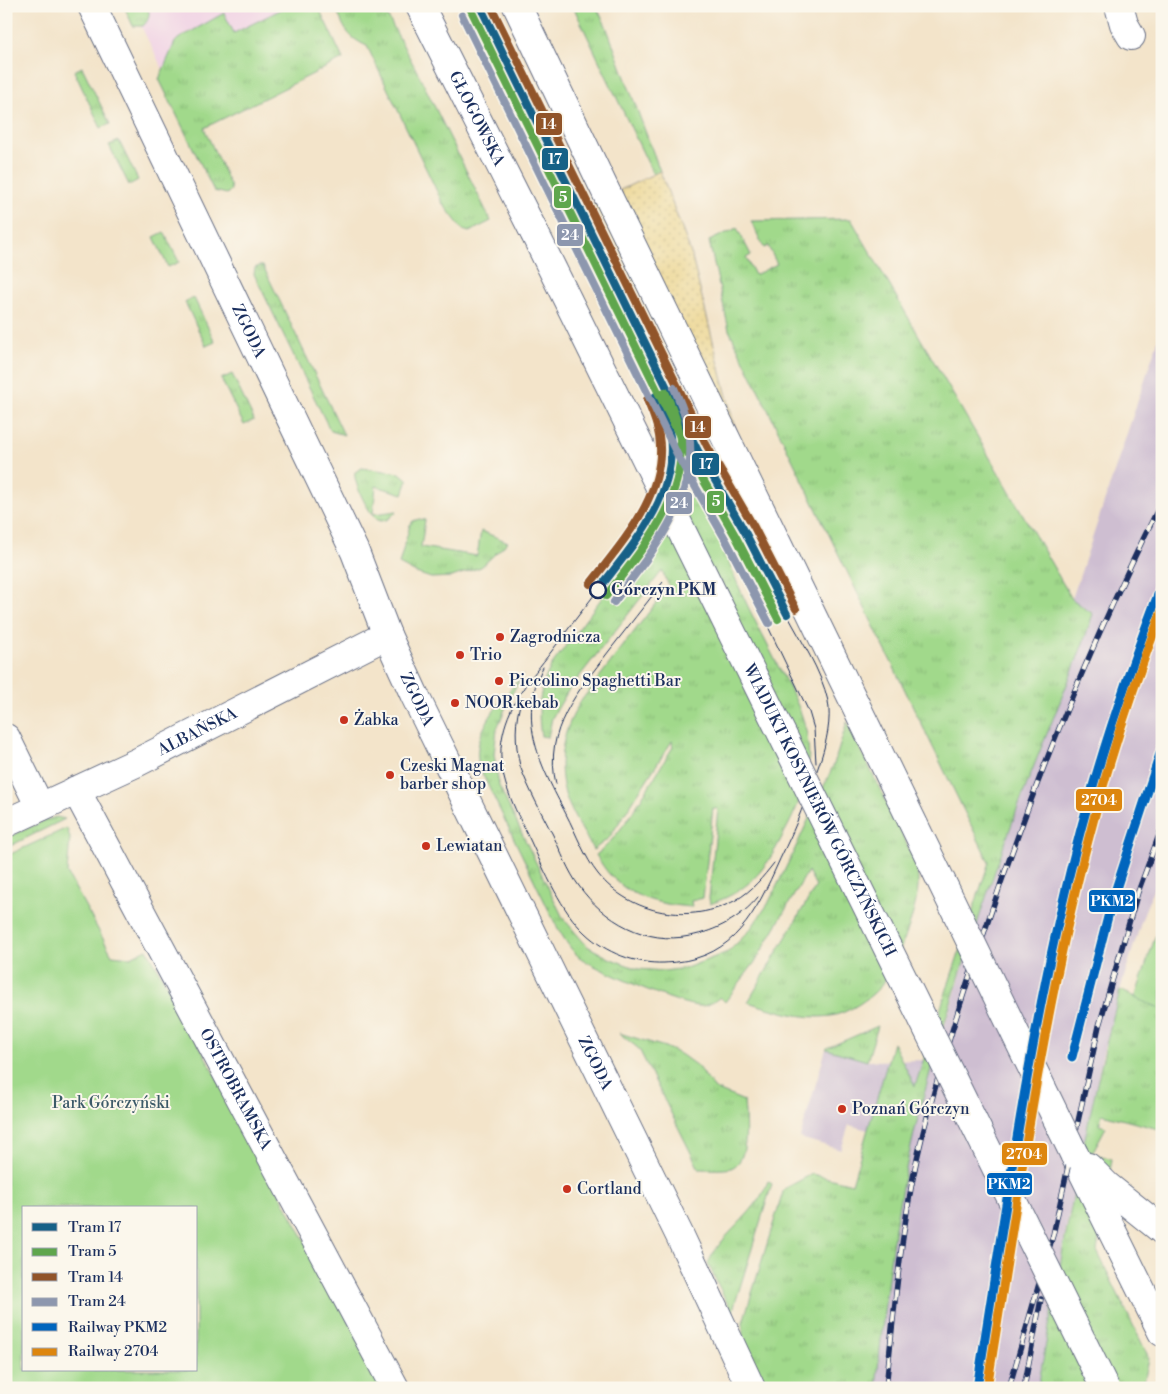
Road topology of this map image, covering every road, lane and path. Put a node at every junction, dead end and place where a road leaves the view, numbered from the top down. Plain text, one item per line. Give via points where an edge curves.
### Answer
1 (92, 6) edge
2 (420, 6) edge
3 (517, 6) edge
4 (1119, 6) edge
5 (1131, 36) dead end
6 (534, 232) joint
7 (387, 635) junction
8 (6, 738) edge
9 (76, 790) junction
10 (40, 808) junction
11 (6, 823) edge
12 (1074, 1154) junction
13 (1162, 1230) edge
14 (1162, 1332) edge
15 (395, 1388) edge
16 (752, 1388) edge
17 (1105, 1388) edge

1 - 7 main road, ZGODA via 355,552
2 - 6 main road, GŁOGOWSKA
3 - 12 main road, bridge
4 - 5 main road
6 - 17 main road, WIADUKT KOSYNIERÓW GÓRCZYŃSKICH, bridge
7 - 9 main road, ALBAŃSKA
7 - 16 main road, ZGODA
8 - 10 main road
9 - 10 main road, ALBAŃSKA
9 - 15 main road, OSTROBRAMSKA
10 - 11 main road, ALBAŃSKA
12 - 13 main road via 1107,1186
12 - 14 main road

